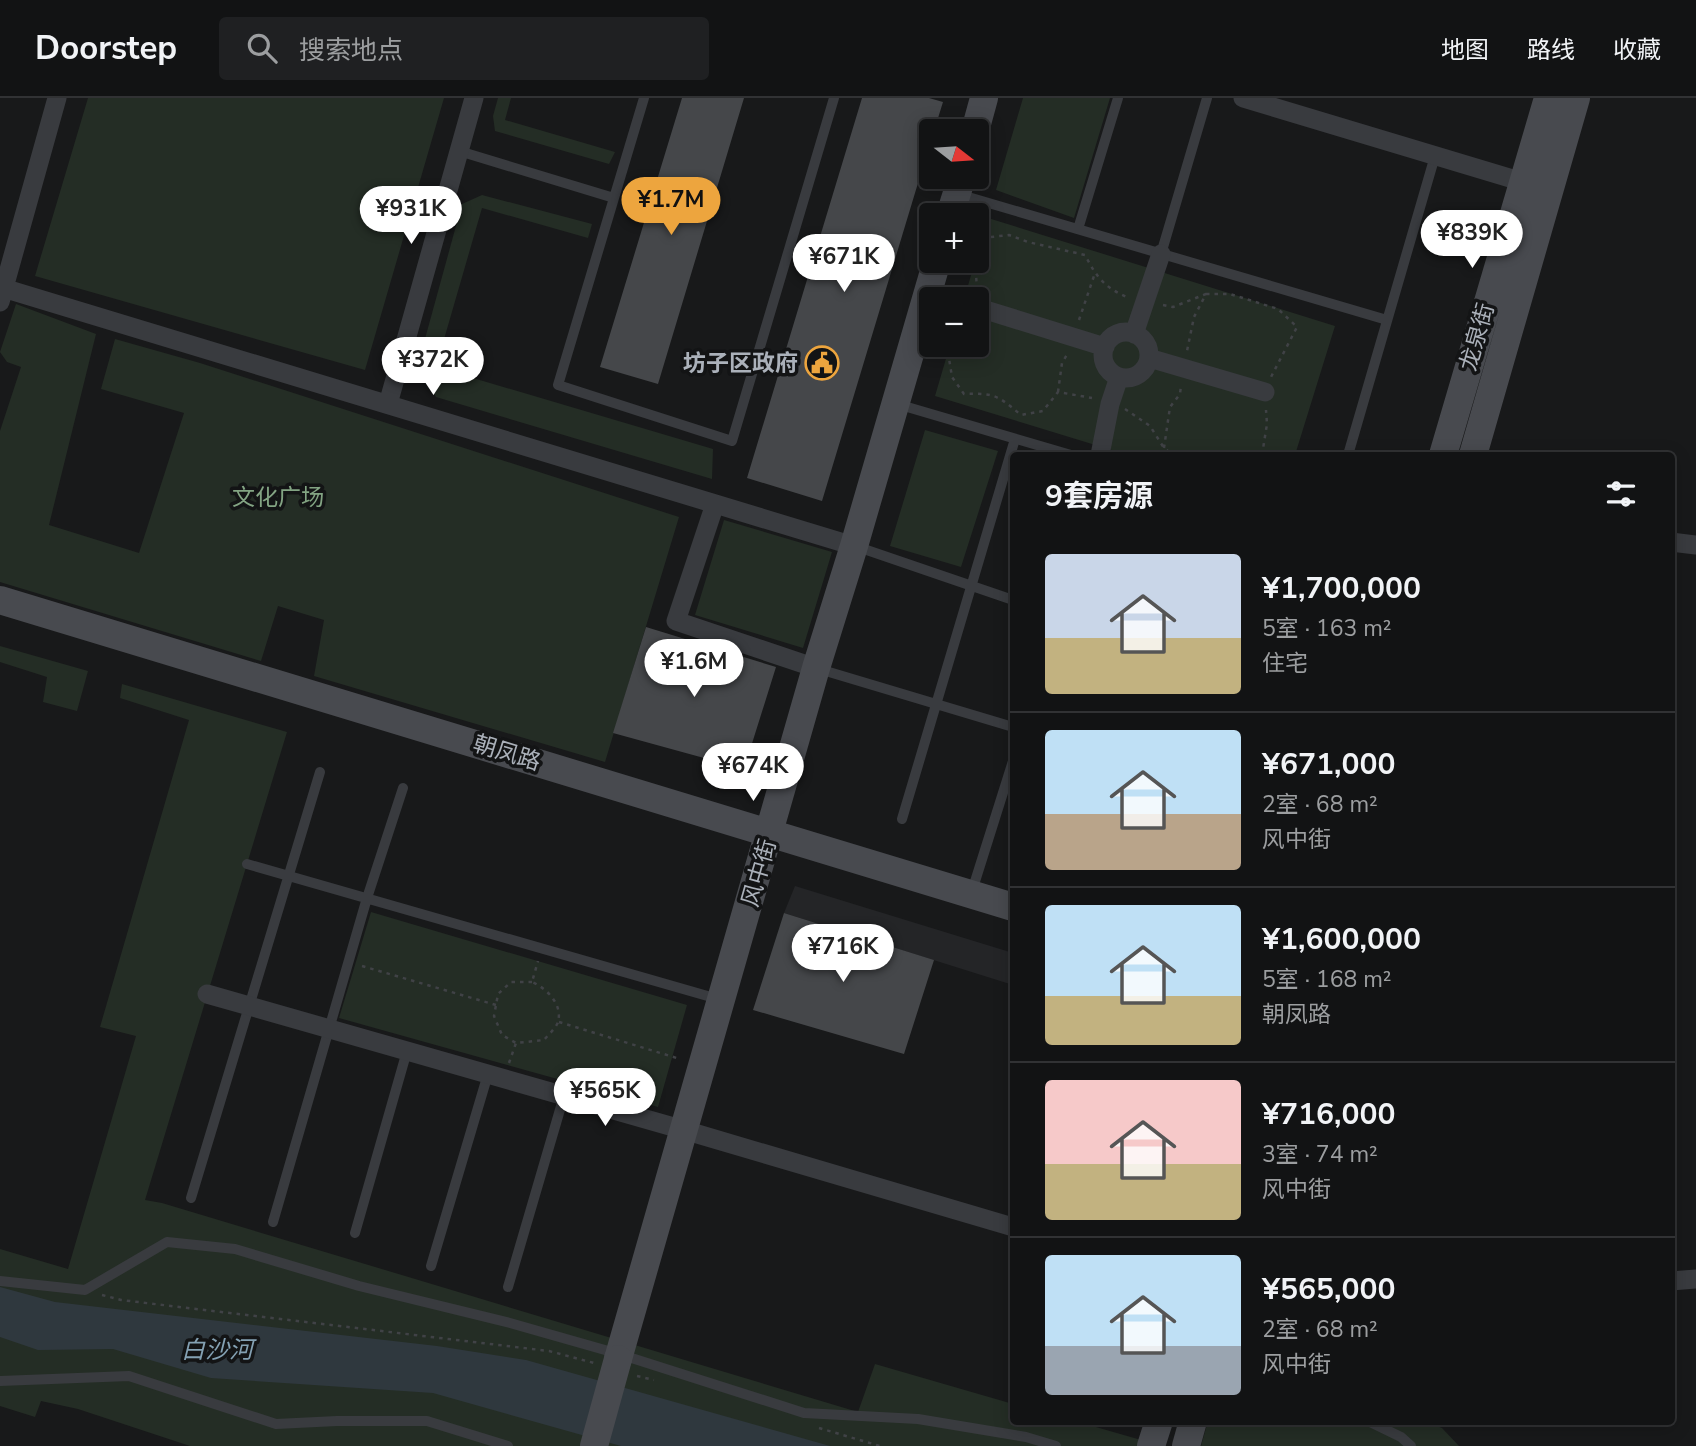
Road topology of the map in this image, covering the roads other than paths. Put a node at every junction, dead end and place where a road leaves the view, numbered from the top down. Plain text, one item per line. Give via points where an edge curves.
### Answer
1 (57, 98) edge
2 (474, 98) edge
3 (644, 98) edge
4 (834, 98) edge
5 (985, 98) edge
6 (1118, 98) edge
7 (1206, 98) edge
8 (1243, 98) edge
9 (1548, 98) edge
10 (1576, 98) edge
11 (979, 119) edge
12 (459, 151) junction
13 (1435, 156) junction
14 (1523, 182) junction
15 (956, 195) edge
16 (614, 198) junction
17 (1078, 229) junction
18 (1161, 254) junction
19 (933, 273) edge
20 (2, 293) edge
21 (989, 311) edge
22 (1387, 320) junction
23 (1134, 334) junction
24 (1105, 347) junction
25 (1149, 358) junction
26 (1119, 377) junction
27 (1265, 392) road end
28 (895, 403) junction
29 (388, 404) junction
30 (1015, 439) junction
31 (1011, 452) edge
32 (1060, 452) edge
33 (1101, 452) edge
34 (1349, 452) edge
35 (1444, 452) edge
36 (1474, 452) edge
37 (1010, 456) edge
38 (715, 504) junction
39 (1675, 542) edge
40 (1696, 545) edge
41 (854, 546) junction
42 (972, 586) junction
43 (1010, 599) edge
44 (0, 600) edge
45 (816, 668) junction
46 (937, 704) junction
47 (1010, 726) edge
48 (1010, 771) edge
49 (320, 772) dead end
50 (403, 788) dead end
51 (902, 819) dead end
52 (770, 833) junction
53 (247, 864) dead end
54 (287, 875) junction
55 (970, 894) junction
56 (367, 898) junction
57 (1010, 906) edge
58 (207, 994) dead end
59 (722, 1000) junction
60 (249, 1006) junction
61 (328, 1028) junction
62 (407, 1051) junction
63 (488, 1074) junction
64 (564, 1096) junction
65 (684, 1130) junction
66 (191, 1198) dead end
67 (273, 1222) dead end
68 (1010, 1226) edge
69 (355, 1233) dead end
70 (431, 1266) dead end
71 (1696, 1279) edge
72 (1675, 1280) edge
73 (0, 1281) edge
74 (508, 1287) dead end
75 (617, 1363) junction
76 (0, 1381) edge
77 (1158, 1425) edge
78 (1192, 1425) edge
79 (1376, 1425) edge
80 (508, 1446) edge
81 (594, 1446) edge
82 (1056, 1446) edge
83 (1151, 1446) edge
84 (1186, 1446) edge
85 (1411, 1446) edge

1 - 20 street
2 - 12 street
3 - 16 lane
4 - 16 lane via 732,441 558,385
5 - 11 street
6 - 17 lane
7 - 18 lane
8 - 13 street
9 - 14 street, 龙泉街
10 - 36 street, 龙泉街
12 - 16 lane
12 - 29 street
13 - 14 street
13 - 22 lane
14 - 35 street, 龙泉街
15 - 17 lane
17 - 18 lane
18 - 22 lane
18 - 23 street
19 - 28 street, 风中街
20 - 29 street
21 - 24 street
22 - 34 lane
23 - 24 street via 1114,336
23 - 25 street via 1146,343
24 - 26 street via 1107,368
25 - 26 street via 1138,374
25 - 27 street
26 - 33 street
28 - 30 lane
28 - 41 street, 风中街
29 - 38 street
30 - 31 lane
30 - 32 lane
37 - 42 lane
38 - 41 street
38 - 45 street via 677,621
39 - 40 street
41 - 42 lane
41 - 45 street, 风中街
42 - 43 lane
42 - 46 lane
44 - 52 street, 朝凤路
45 - 46 lane
45 - 52 street, 风中街
46 - 47 lane
46 - 51 lane
48 - 55 lane
49 - 54 lane
50 - 56 lane
52 - 55 street, 朝凤路
52 - 59 street, 风中街
53 - 54 lane
54 - 56 lane
54 - 60 lane
55 - 57 street, 朝凤路
56 - 59 lane
56 - 61 lane
58 - 60 street
59 - 65 street, 风中街
60 - 61 street
60 - 66 lane
61 - 62 street
61 - 67 lane
62 - 63 street
62 - 69 lane
63 - 64 street
63 - 70 lane
64 - 65 street
64 - 74 lane
65 - 68 street
65 - 75 street, 风中街
71 - 72 street
73 - 75 lane via 85,1290 167,1242 235,1248 359,1286 510,1323
75 - 81 street, 风中街, bridge
75 - 82 lane via 804,1413 918,1419
76 - 80 lane via 129,1376 276,1424 427,1421
77 - 83 street
78 - 84 street
79 - 85 lane

